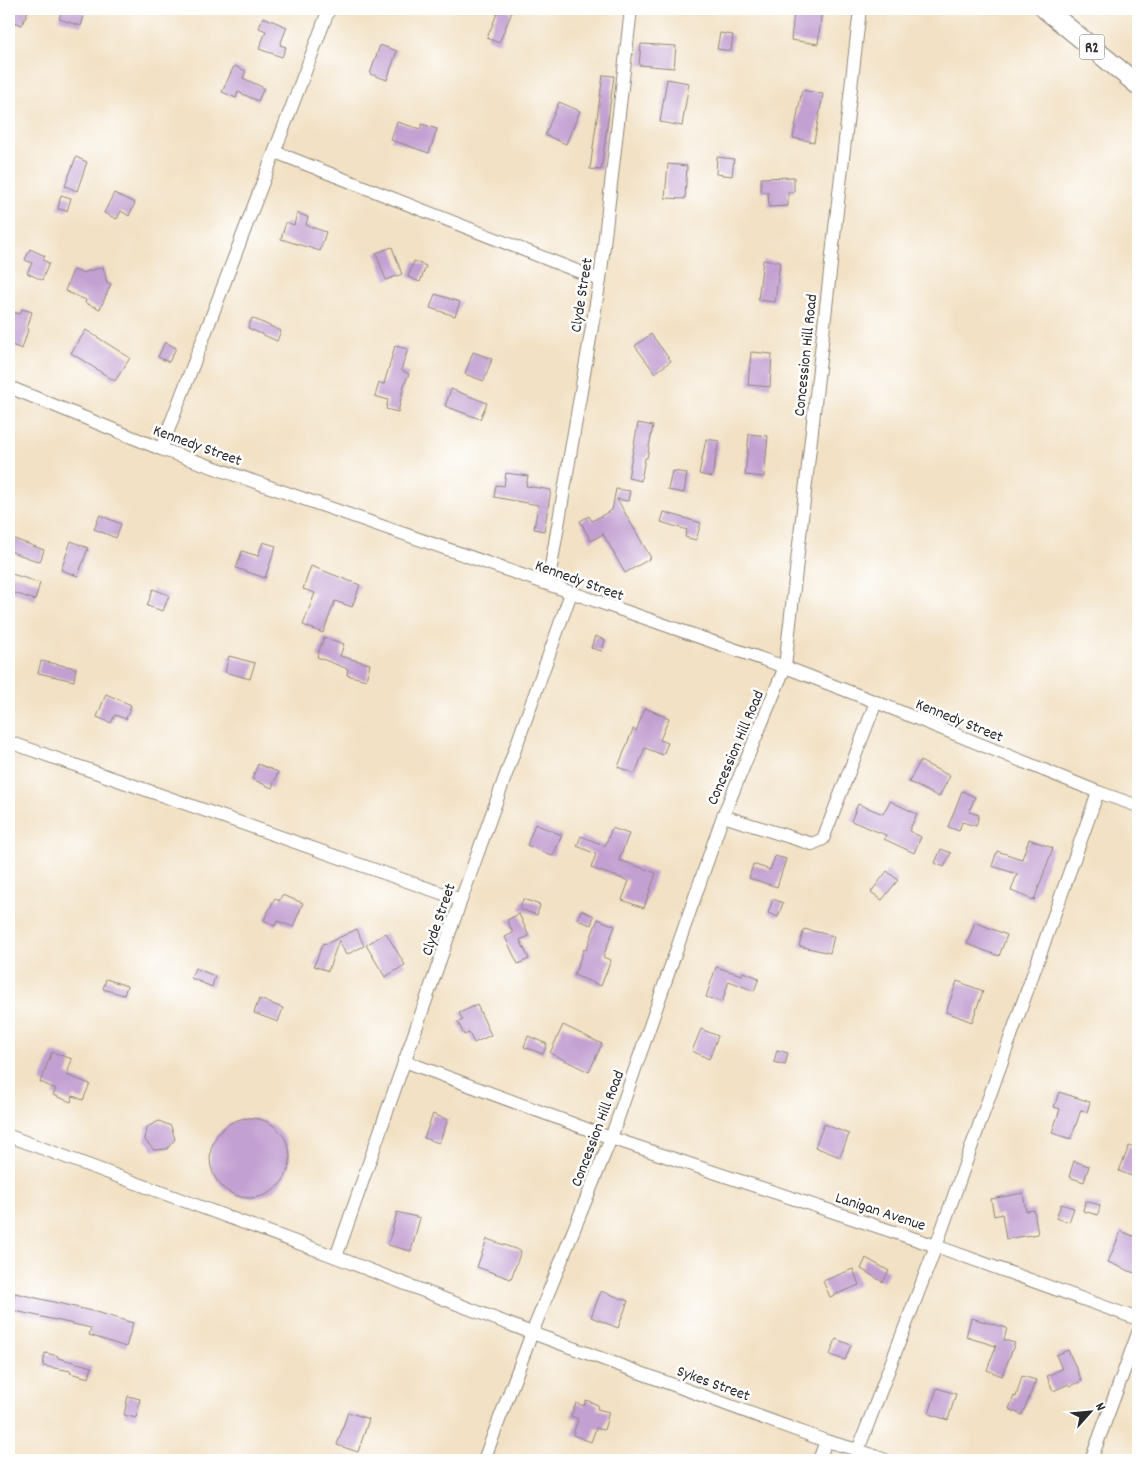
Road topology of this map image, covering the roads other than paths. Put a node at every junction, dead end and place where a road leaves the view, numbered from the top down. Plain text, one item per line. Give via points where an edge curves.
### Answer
1 (329, 9) edge
2 (631, 9) edge
3 (860, 9) edge
4 (1045, 9) edge
5 (1138, 85) edge
6 (275, 152) junction
7 (600, 280) junction
8 (9, 387) edge
9 (161, 449) junction
10 (548, 584) junction
11 (571, 593) junction
12 (785, 667) junction
13 (876, 702) junction
14 (9, 742) edge
15 (1098, 792) junction
16 (1138, 806) edge
17 (722, 816) junction
18 (460, 900) junction
19 (404, 1061) junction
20 (9, 1136) edge
21 (611, 1138) junction
22 (936, 1246) junction
23 (336, 1257) junction
24 (1138, 1319) edge
25 (532, 1333) junction
26 (1138, 1333) edge
27 (826, 1441) junction
28 (858, 1450) junction
29 (484, 1460) edge
30 (819, 1460) edge
31 (885, 1460) edge
32 (1091, 1460) edge

1 - 6 street
2 - 7 street, Clyde Street
3 - 12 street, Concession Hill Road
4 - 5 highway, R2
6 - 7 street
6 - 9 street
7 - 10 street, Clyde Street
8 - 9 street, Kennedy Street
9 - 10 street, Kennedy Street
10 - 11 street, Kennedy Street
11 - 12 street, Kennedy Street
11 - 18 street, Clyde Street
12 - 13 street, Kennedy Street
12 - 17 street, Concession Hill Road
13 - 15 street, Kennedy Street
13 - 17 street via 823,838 812,844
14 - 18 street
15 - 16 street, Kennedy Street
15 - 22 street
17 - 21 street, Concession Hill Road
18 - 19 street, Clyde Street
19 - 21 street, Lanigan Avenue
19 - 23 street, Clyde Street
20 - 23 street, Sykes Street
21 - 22 street, Lanigan Avenue
21 - 25 street, Concession Hill Road
22 - 24 street, Lanigan Avenue
22 - 28 street
23 - 25 street, Sykes Street
25 - 27 street, Sykes Street
25 - 29 street, Concession Hill Road
26 - 32 street
27 - 28 street, Sykes Street
27 - 30 street
28 - 31 street, Sykes Street

